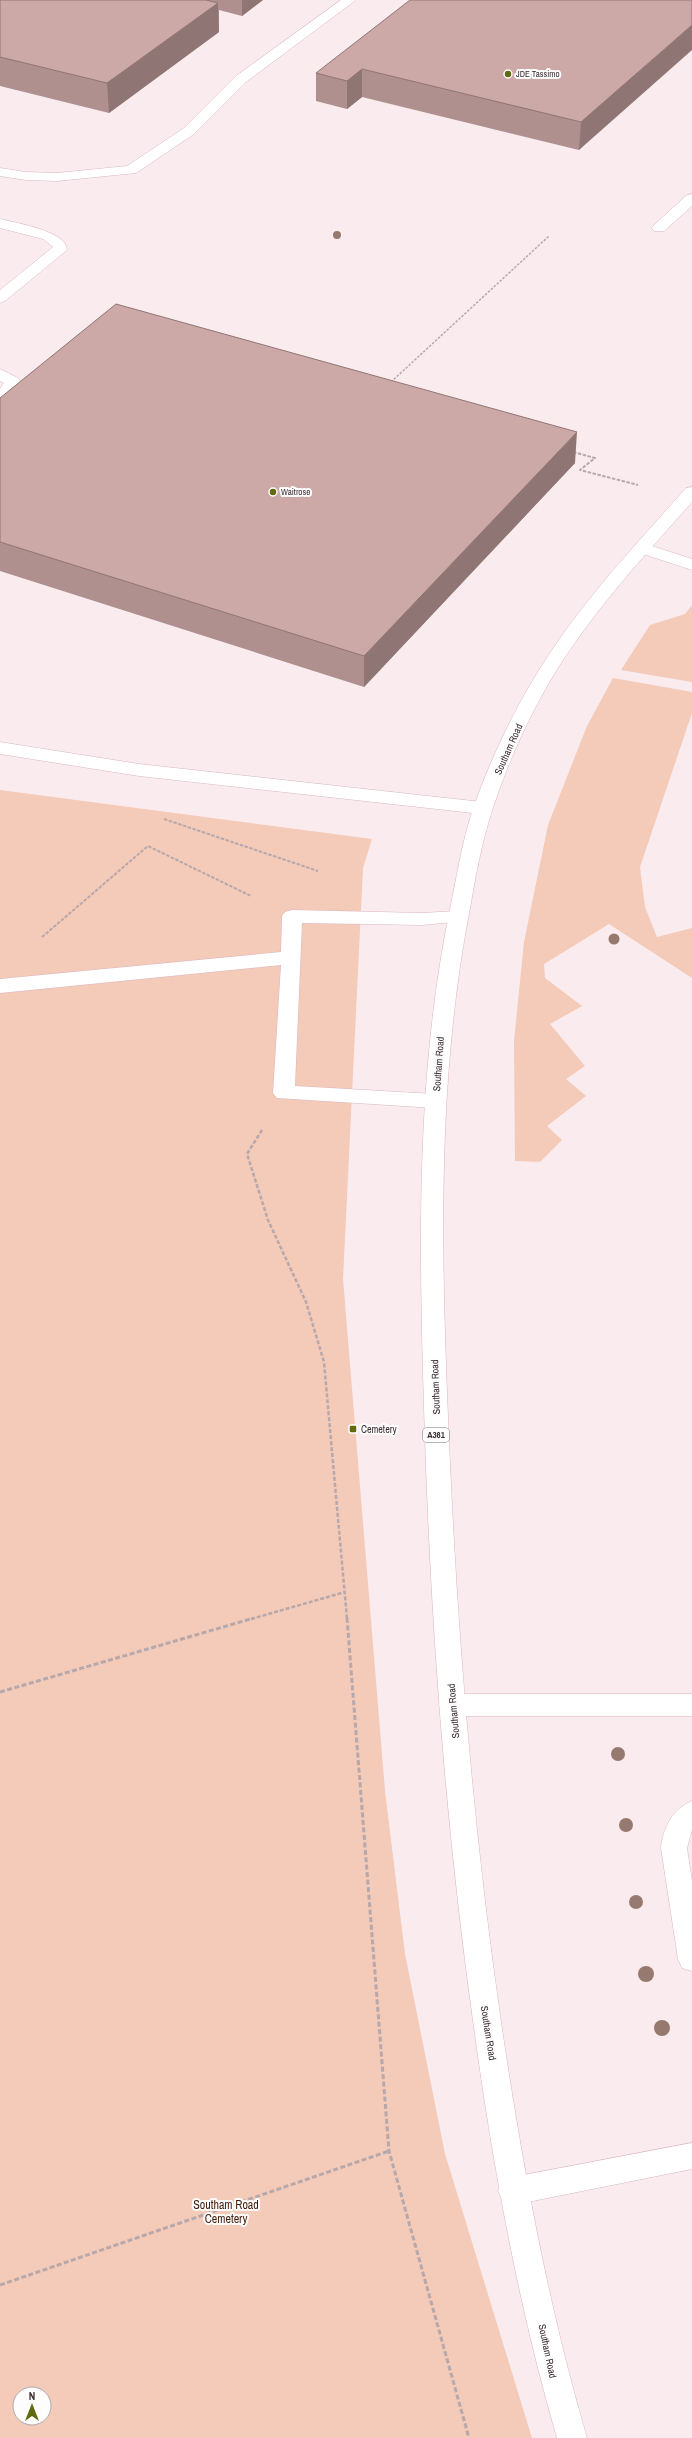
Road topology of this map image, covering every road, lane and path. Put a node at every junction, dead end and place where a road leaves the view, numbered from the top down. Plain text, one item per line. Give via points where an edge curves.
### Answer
1 (349, 0) edge
2 (0, 172) edge
3 (692, 198) edge
4 (0, 223) edge
5 (660, 228) dead end
6 (549, 236) dead end
7 (0, 298) edge
8 (0, 374) edge
9 (386, 388) edge
10 (0, 397) edge
11 (572, 452) edge
12 (644, 486) dead end
13 (692, 492) edge
14 (642, 548) junction
15 (692, 565) edge
16 (0, 748) edge
17 (482, 808) junction
18 (163, 818) dead end
19 (320, 872) dead end
20 (292, 916) junction
21 (457, 917) junction
22 (41, 938) dead end
23 (291, 958) junction
24 (0, 986) edge
25 (284, 1094) junction
26 (435, 1101) junction
27 (345, 1592) junction
28 (0, 1692) edge
29 (452, 1705) junction
30 (692, 1705) edge
31 (692, 1812) edge
32 (692, 1959) edge
33 (389, 2151) junction
34 (692, 2156) edge
35 (513, 2191) junction
36 (0, 2285) edge
37 (469, 2438) edge
38 (572, 2438) edge

1 - 2 main road via 241,79 189,131 130,170 57,177
3 - 5 main road
4 - 7 main road via 48,236 60,245 60,250
6 - 9 path
8 - 10 main road via 12,381 9,390
11 - 12 path via 595,458 580,470
13 - 14 main road, Southam Road / A361
14 - 15 main road
14 - 17 main road, Southam Road / A361 via 585,616 551,665 519,723
16 - 17 main road via 139,770
17 - 21 main road, Southam Road / A361
18 - 19 path
20 - 21 main road via 422,919
20 - 22 path via 148,846
20 - 23 main road
21 - 26 main road, Southam Road / A361 via 442,1003
23 - 24 main road
23 - 25 main road
25 - 26 main road
25 - 27 path via 247,1154 268,1220 306,1302 324,1362
26 - 29 main road, Southam Road / A361 via 431,1268 436,1443
27 - 28 path
27 - 33 path
29 - 30 main road
29 - 35 main road, Southam Road / A361 via 475,1945
31 - 32 main road via 679,1827 673,1840
33 - 36 path
33 - 37 path
34 - 35 main road
35 - 38 main road, Southam Road / A361 via 555,2384

